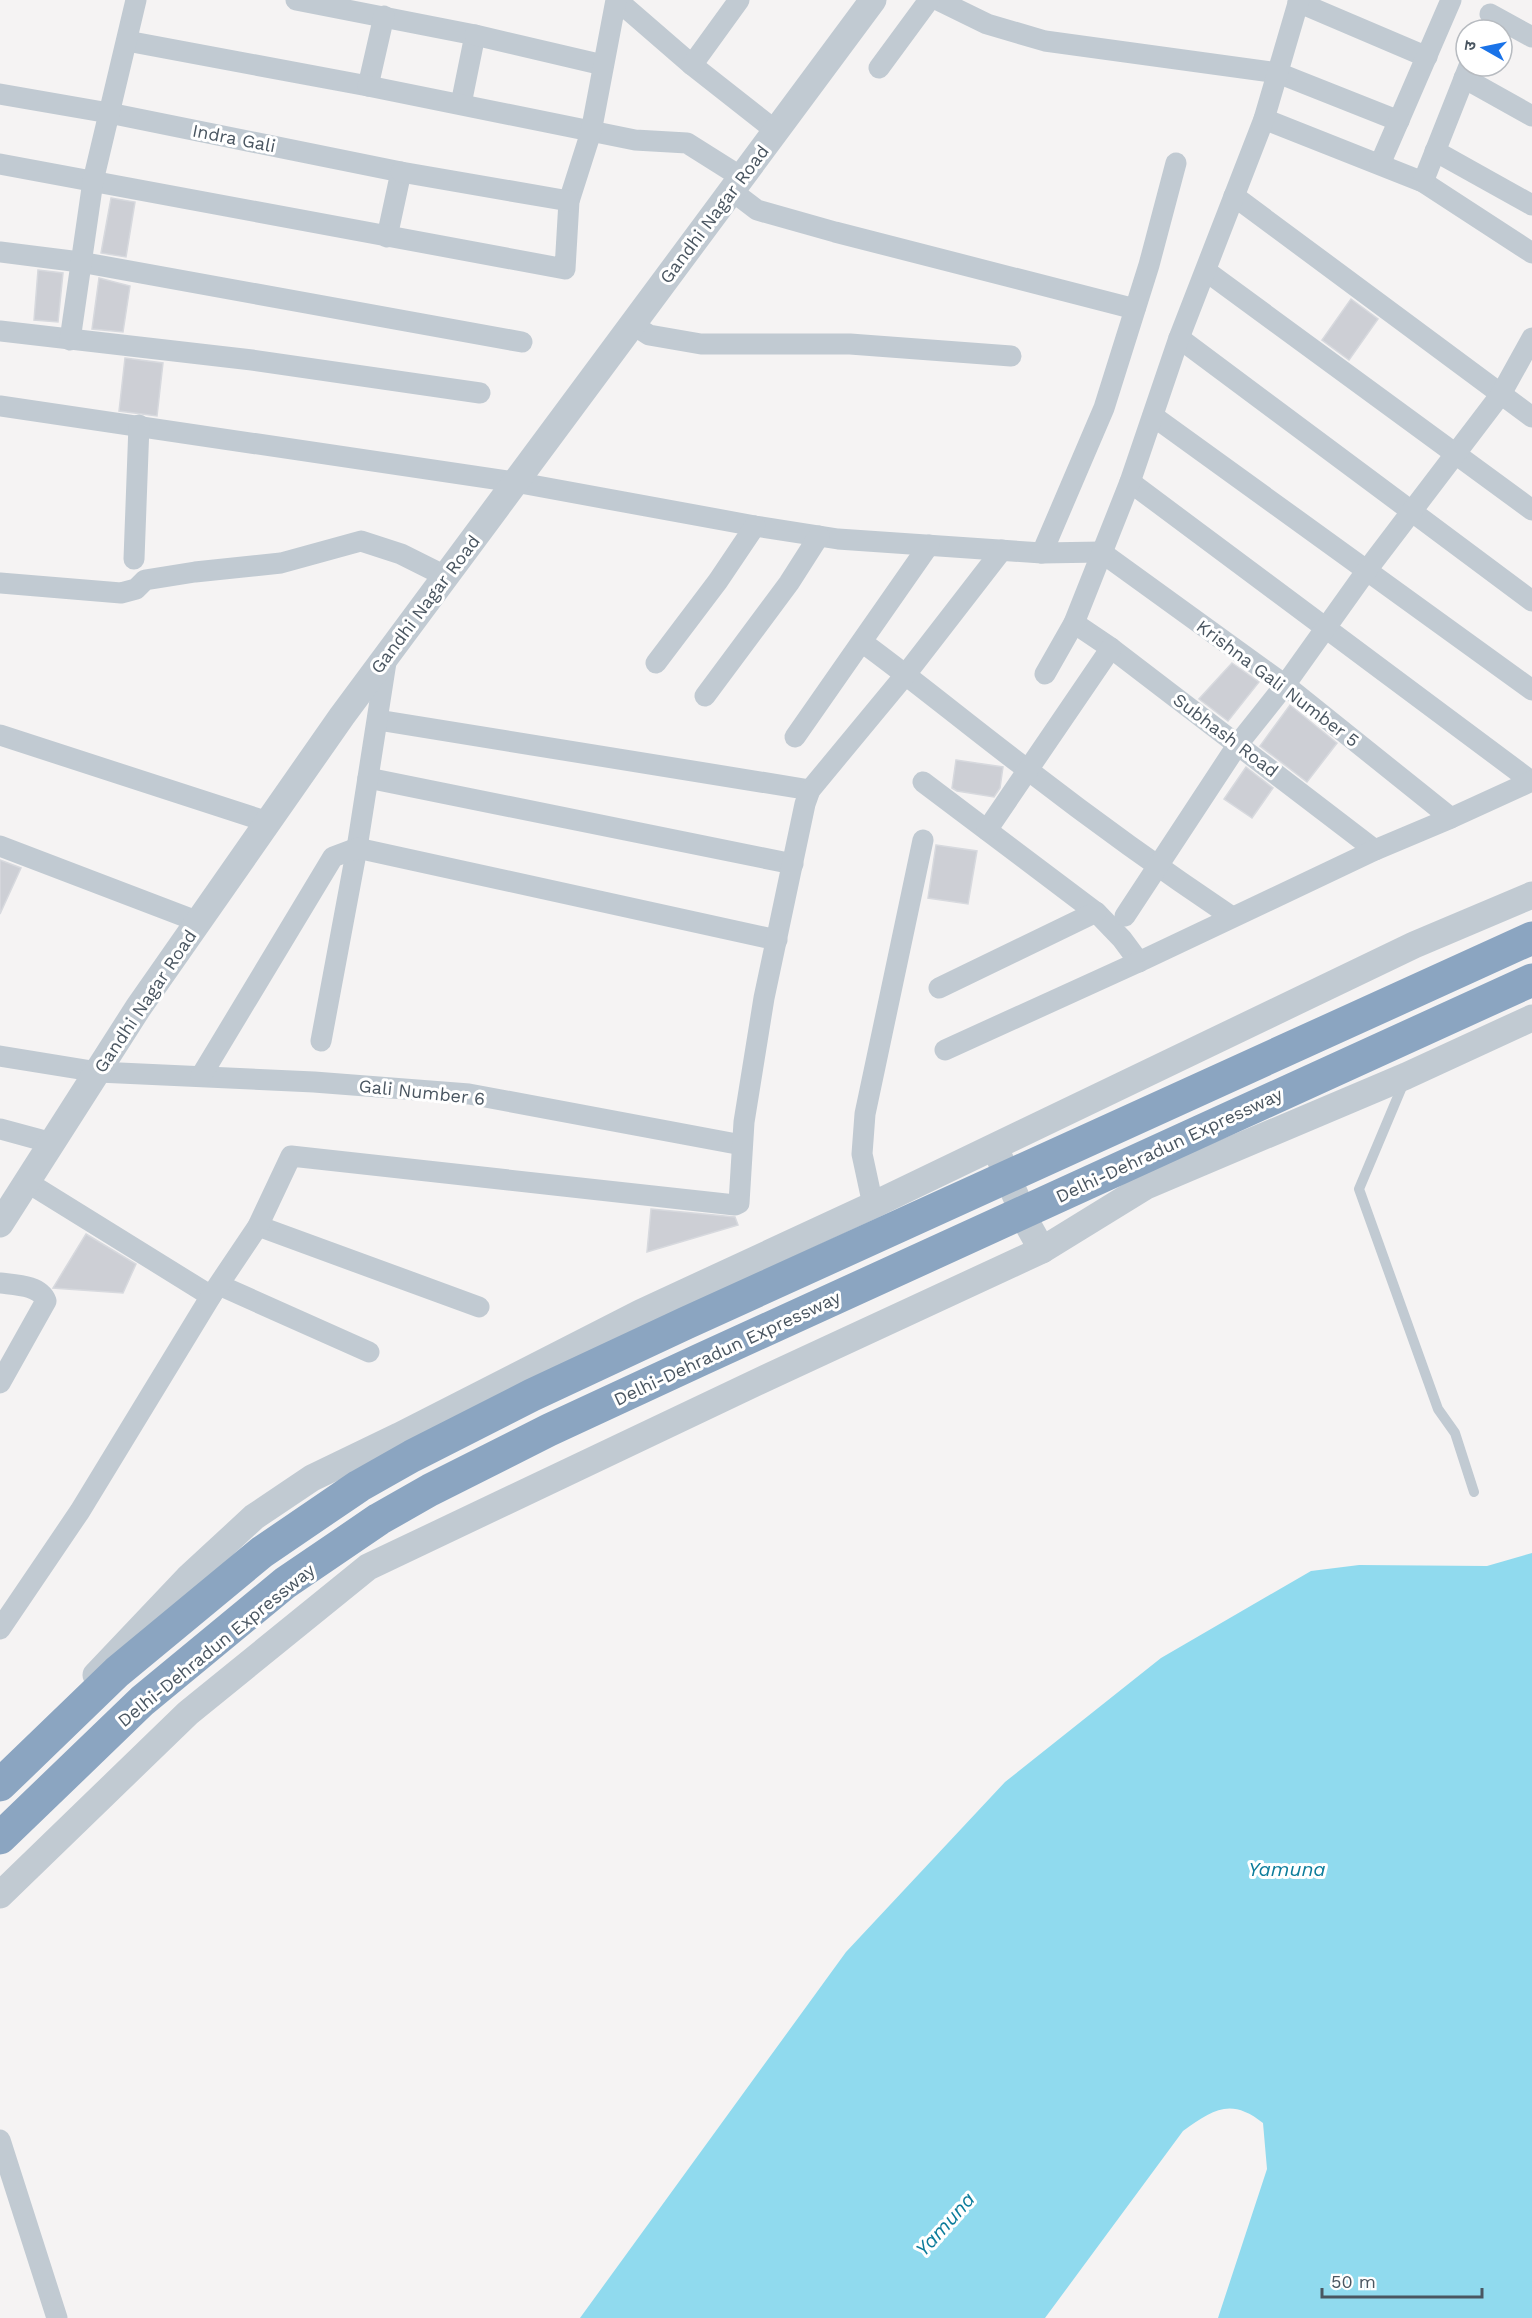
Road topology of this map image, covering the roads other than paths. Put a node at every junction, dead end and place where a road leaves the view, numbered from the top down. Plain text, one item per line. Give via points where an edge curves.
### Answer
1 (136, 0) edge
2 (296, 0) edge
3 (616, 0) edge
4 (739, 0) edge
5 (929, 0) edge
6 (938, 0) edge
7 (1451, 0) edge
8 (1299, 1) edge
9 (866, 2) edge
10 (1490, 15) edge
11 (384, 16) junction
12 (475, 34) junction
13 (1532, 37) edge
14 (127, 41) junction
15 (1427, 57) junction
16 (603, 65) junction
17 (692, 65) junction
18 (879, 68) dead end
19 (1278, 73) junction
20 (1464, 78) edge
21 (1475, 78) edge
22 (368, 86) junction
23 (0, 94) edge
24 (461, 104) junction
25 (109, 113) junction
26 (1532, 116) edge
27 (1264, 119) junction
28 (1399, 121) junction
29 (776, 131) junction
30 (591, 132) junction
31 (1435, 152) junction
32 (1176, 163) dead end
33 (0, 164) edge
34 (1380, 164) junction
35 (401, 172) junction
36 (93, 181) junction
37 (1423, 182) junction
38 (736, 184) junction
39 (1234, 196) junction
40 (569, 201) junction
41 (1532, 205) edge
42 (387, 237) junction
43 (0, 252) edge
44 (1532, 253) edge
45 (80, 262) junction
46 (1206, 271) junction
47 (1135, 309) junction
48 (632, 324) junction
49 (0, 331) edge
50 (1179, 338) junction
51 (1532, 338) edge
52 (70, 340) junction
53 (522, 342) dead end
54 (1011, 356) dead end
55 (480, 393) dead end
56 (1501, 394) junction
57 (0, 406) edge
58 (1153, 416) junction
59 (1532, 417) edge
60 (139, 425) junction
61 (1457, 453) junction
62 (515, 482) junction
63 (1130, 482) junction
64 (1532, 510) edge
65 (1413, 511) junction
66 (755, 526) junction
67 (819, 536) junction
68 (929, 545) junction
69 (1002, 550) junction
70 (1101, 552) junction
71 (1042, 553) junction
72 (134, 559) dead end
73 (1366, 570) junction
74 (446, 576) junction
75 (0, 583) edge
76 (1532, 601) edge
77 (1074, 623) junction
78 (1327, 627) junction
79 (862, 642) junction
80 (1111, 648) junction
81 (387, 655) junction
82 (656, 663) dead end
83 (906, 674) junction
84 (1044, 674) dead end
85 (1285, 685) junction
86 (1532, 690) edge
87 (705, 696) dead end
88 (378, 720) junction
89 (0, 735) edge
90 (795, 737) dead end
91 (1238, 744) junction
92 (1027, 770) junction
93 (368, 778) junction
94 (1531, 781) edge
95 (922, 782) dead end
96 (810, 790) junction
97 (1451, 818) junction
98 (268, 822) junction
99 (987, 830) junction
100 (923, 840) dead end
101 (0, 846) edge
102 (357, 848) junction
103 (1375, 850) junction
104 (793, 864) junction
105 (1158, 867) junction
106 (1532, 895) edge
107 (1096, 912) junction
108 (1125, 916) dead end
109 (1232, 917) junction
110 (199, 922) junction
111 (1532, 938) edge
112 (777, 940) junction
113 (1139, 962) junction
114 (1532, 980) edge
115 (939, 987) dead end
116 (1532, 1018) edge
117 (321, 1041) dead end
118 (945, 1050) dead end
119 (0, 1056) edge
120 (98, 1071) junction
121 (201, 1076) junction
122 (1406, 1076) junction
123 (0, 1129) edge
124 (52, 1143) junction
125 (742, 1145) junction
126 (995, 1145) junction
127 (27, 1182) junction
128 (873, 1205) junction
129 (0, 1224) edge
130 (258, 1226) junction
131 (1042, 1250) junction
132 (0, 1282) edge
133 (215, 1290) junction
134 (480, 1307) dead end
135 (369, 1352) dead end
136 (0, 1383) edge
137 (1474, 1492) dead end
138 (0, 1629) edge
139 (0, 1763) edge
140 (0, 1785) edge
141 (0, 1838) edge
142 (0, 1895) edge
143 (0, 2140) edge
144 (57, 2318) edge

1 - 14 street
2 - 11 street
3 - 16 street
3 - 17 street
4 - 17 street
5 - 18 street
6 - 19 street via 987,24 1045,41
7 - 15 street
8 - 15 street
8 - 19 street
9 - 29 street, Gandhi Nagar Road
10 - 13 street
11 - 12 street
11 - 22 street
12 - 16 street
12 - 24 street
14 - 22 street
14 - 25 street
15 - 28 street
16 - 30 street
17 - 29 street
19 - 27 street
19 - 28 street
20 - 31 street
21 - 26 street
22 - 24 street
23 - 25 street, Indra Gali
24 - 30 street
25 - 35 street, Indra Gali
25 - 36 street
27 - 34 street
27 - 39 street
28 - 34 street
29 - 38 street, Gandhi Nagar Road
30 - 38 street via 687,143
30 - 40 street
31 - 37 street
31 - 41 street
32 - 47 street
33 - 36 street
34 - 37 street
35 - 40 street, Indra Gali
35 - 42 street
36 - 42 street
36 - 45 street
37 - 44 street
38 - 47 street via 757,210
38 - 48 street, Gandhi Nagar Road
39 - 46 street
39 - 56 street
40 - 42 street via 565,269
43 - 45 street
45 - 52 street
45 - 53 street
46 - 50 street
46 - 61 street
47 - 71 street via 1104,408
48 - 54 street via 649,336 701,344 850,344
48 - 62 street, Gandhi Nagar Road
49 - 52 street
50 - 58 street
50 - 65 street
51 - 56 street
52 - 55 street via 252,360
56 - 59 street
56 - 61 street
57 - 60 street
58 - 63 street
58 - 73 street
60 - 62 street
60 - 72 street
61 - 64 street
61 - 65 street
62 - 66 street
62 - 74 street, Gandhi Nagar Road
63 - 70 street
63 - 78 street
65 - 73 street
65 - 76 street
66 - 67 street
66 - 82 street
67 - 68 street
67 - 87 street
68 - 69 street
68 - 79 street
69 - 71 street
69 - 83 street
70 - 71 street
70 - 77 street
70 - 85 street, Krishna Gali Number 5
73 - 78 street
73 - 86 street
74 - 75 street via 401,554 361,541 282,563 145,580 121,594
74 - 81 street, Gandhi Nagar Road
77 - 80 street, Subhash Road
77 - 84 street
78 - 85 street
78 - 94 street
79 - 83 street
79 - 90 street
80 - 91 street, Subhash Road
80 - 92 street
81 - 88 street
81 - 98 street, Gandhi Nagar Road
83 - 92 street
83 - 96 street
85 - 91 street
85 - 97 street, Krishna Gali Number 5
88 - 93 street
88 - 96 street
89 - 98 street
91 - 103 street, Subhash Road
91 - 105 street
92 - 99 street
92 - 105 street
93 - 102 street
93 - 104 street
94 - 97 street
95 - 99 street
96 - 104 street
97 - 103 street
98 - 110 street, Gandhi Nagar Road
99 - 107 street
100 - 128 street via 865,1114 862,1154
101 - 110 street
102 - 112 street
102 - 117 street
102 - 121 street via 333,857
103 - 109 street
104 - 112 street
105 - 108 street
105 - 109 street
106 - 126 street via 1414,945
107 - 113 street
107 - 115 street
109 - 113 street
110 - 120 street, Gandhi Nagar Road
111 - 140 highway, Delhi-Dehradun Expressway via 686,1323 412,1456 359,1486 262,1552 117,1672
112 - 125 street via 762,1009
113 - 118 street
114 - 141 highway, Delhi-Dehradun Expressway via 692,1363 430,1490 379,1519 285,1583 142,1701
116 - 122 street
119 - 120 street, Gali Number 6
120 - 121 street, Gali Number 6
120 - 124 street, Gandhi Nagar Road
121 - 125 street, Gali Number 6 via 469,1094
122 - 131 street via 1146,1186
122 - 137 lane via 1359,1189 1438,1408 1455,1433
123 - 124 street
124 - 127 street, Gandhi Nagar Road
125 - 130 street via 741,1199 735,1205 291,1156
126 - 128 street
126 - 131 street
127 - 129 street, Gandhi Nagar Road
127 - 133 street
128 - 139 street via 640,1313 312,1478 254,1517
130 - 133 street
130 - 134 street
131 - 142 street via 368,1567 188,1713
132 - 136 street via 40,1292 46,1301
133 - 135 street
133 - 138 street via 80,1511
143 - 144 street

